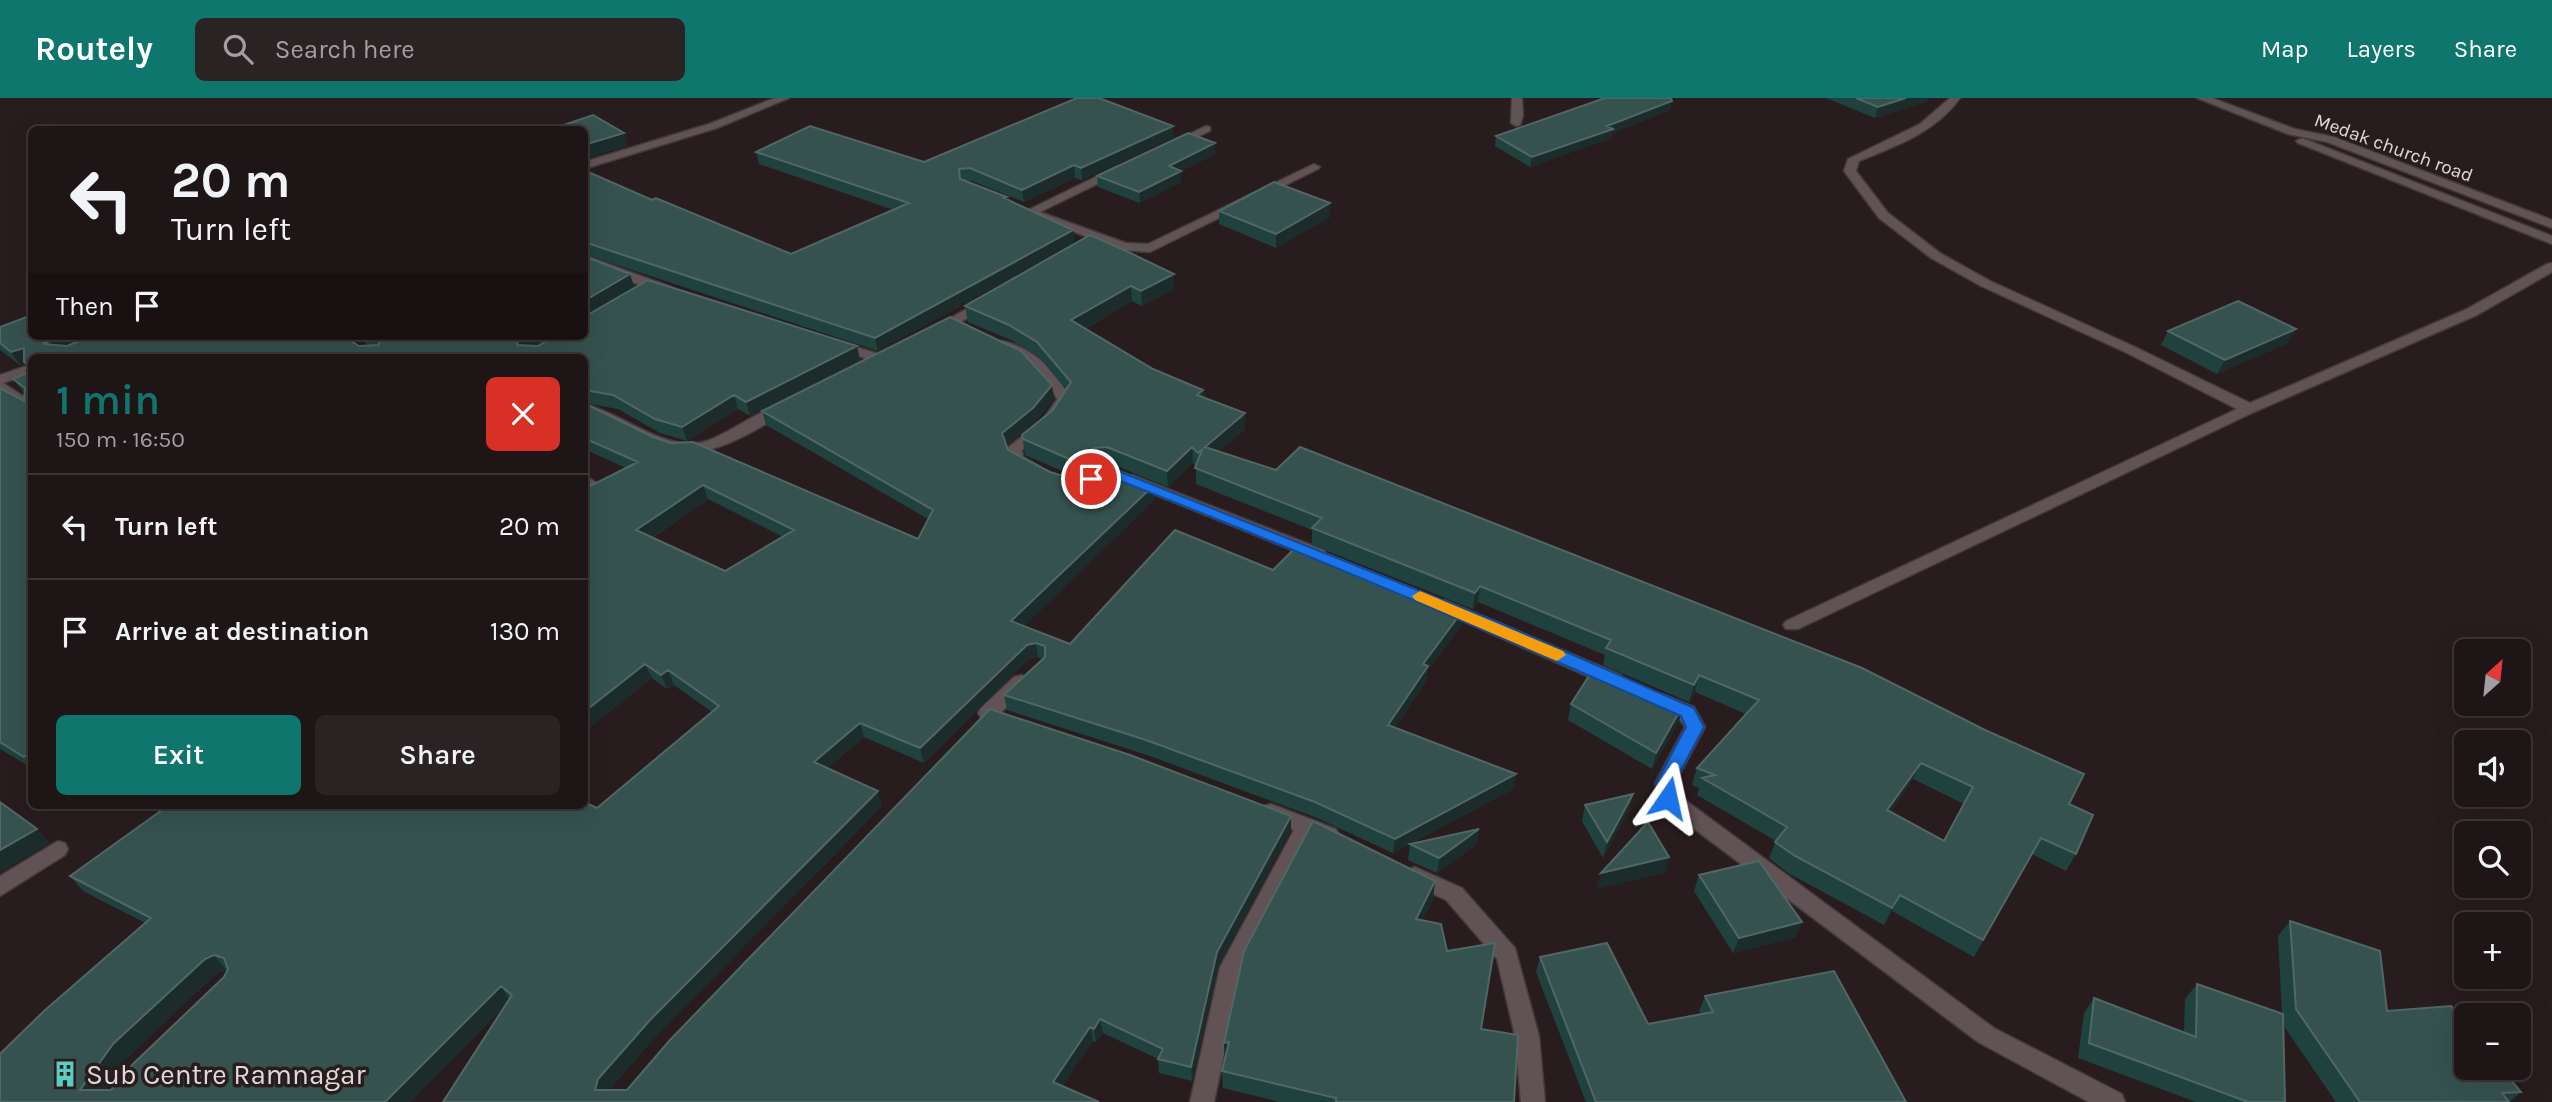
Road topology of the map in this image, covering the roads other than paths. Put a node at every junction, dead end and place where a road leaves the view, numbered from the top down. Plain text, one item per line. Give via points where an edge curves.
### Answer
1 (784, 98) edge
2 (1517, 98) edge
3 (1955, 98) edge
4 (2202, 98) edge
5 (1516, 122) dead end
6 (1206, 129) dead end
7 (2292, 132) junction
8 (1168, 147) edge
9 (588, 165) edge
10 (1130, 165) edge
11 (1314, 167) dead end
12 (1017, 207) edge
13 (1030, 212) junction
14 (2552, 225) edge
15 (2552, 240) edge
16 (588, 261) edge
17 (2552, 267) edge
18 (675, 293) edge
19 (997, 296) edge
20 (951, 322) junction
21 (916, 341) edge
22 (828, 342) edge
23 (28, 370) edge
24 (856, 372) edge
25 (0, 382) edge
26 (794, 403) edge
27 (28, 406) edge
28 (588, 409) edge
29 (2249, 409) junction
30 (1114, 473) edge
31 (1048, 475) edge
32 (1337, 562) edge
33 (1428, 600) edge
34 (1792, 625) dead end
35 (1038, 666) edge
36 (1626, 685) edge
37 (1651, 696) edge
38 (988, 713) junction
39 (1013, 721) edge
40 (969, 733) edge
41 (1255, 806) edge
42 (1307, 825) junction
43 (1344, 842) edge
44 (58, 849) dead end
45 (1393, 865) edge
46 (0, 887) edge
47 (1202, 1102) edge
48 (1533, 1102) edge
49 (2113, 1102) edge

1 - 9 street via 713,126
2 - 5 street
3 - 29 street via 1950,107 1904,138 1854,159 1850,171 1887,220 1956,270 2141,353
4 - 7 street
6 - 8 street
7 - 14 street, Medak church road via 2330,139
7 - 15 street, Medak church road via 2307,144
10 - 13 street
11 - 13 street via 1150,248 1093,241
12 - 13 street
16 - 18 street via 645,289
17 - 29 street via 2472,312
19 - 20 street
20 - 21 street
20 - 31 street via 1035,359 1059,387 1064,399 1047,424 1014,449 1016,459
22 - 24 street via 887,356
23 - 25 street
25 - 27 street
26 - 28 street via 691,450 673,449 609,413
29 - 34 street
30 - 32 street
33 - 36 street
35 - 38 street
37 - 49 street via 1688,712 1695,727 1665,783 1668,798 1986,1035
38 - 39 street
38 - 40 street
41 - 42 street
42 - 43 street
42 - 47 street via 1231,967
44 - 46 street
45 - 48 street via 1454,894 1507,955 1527,1035

